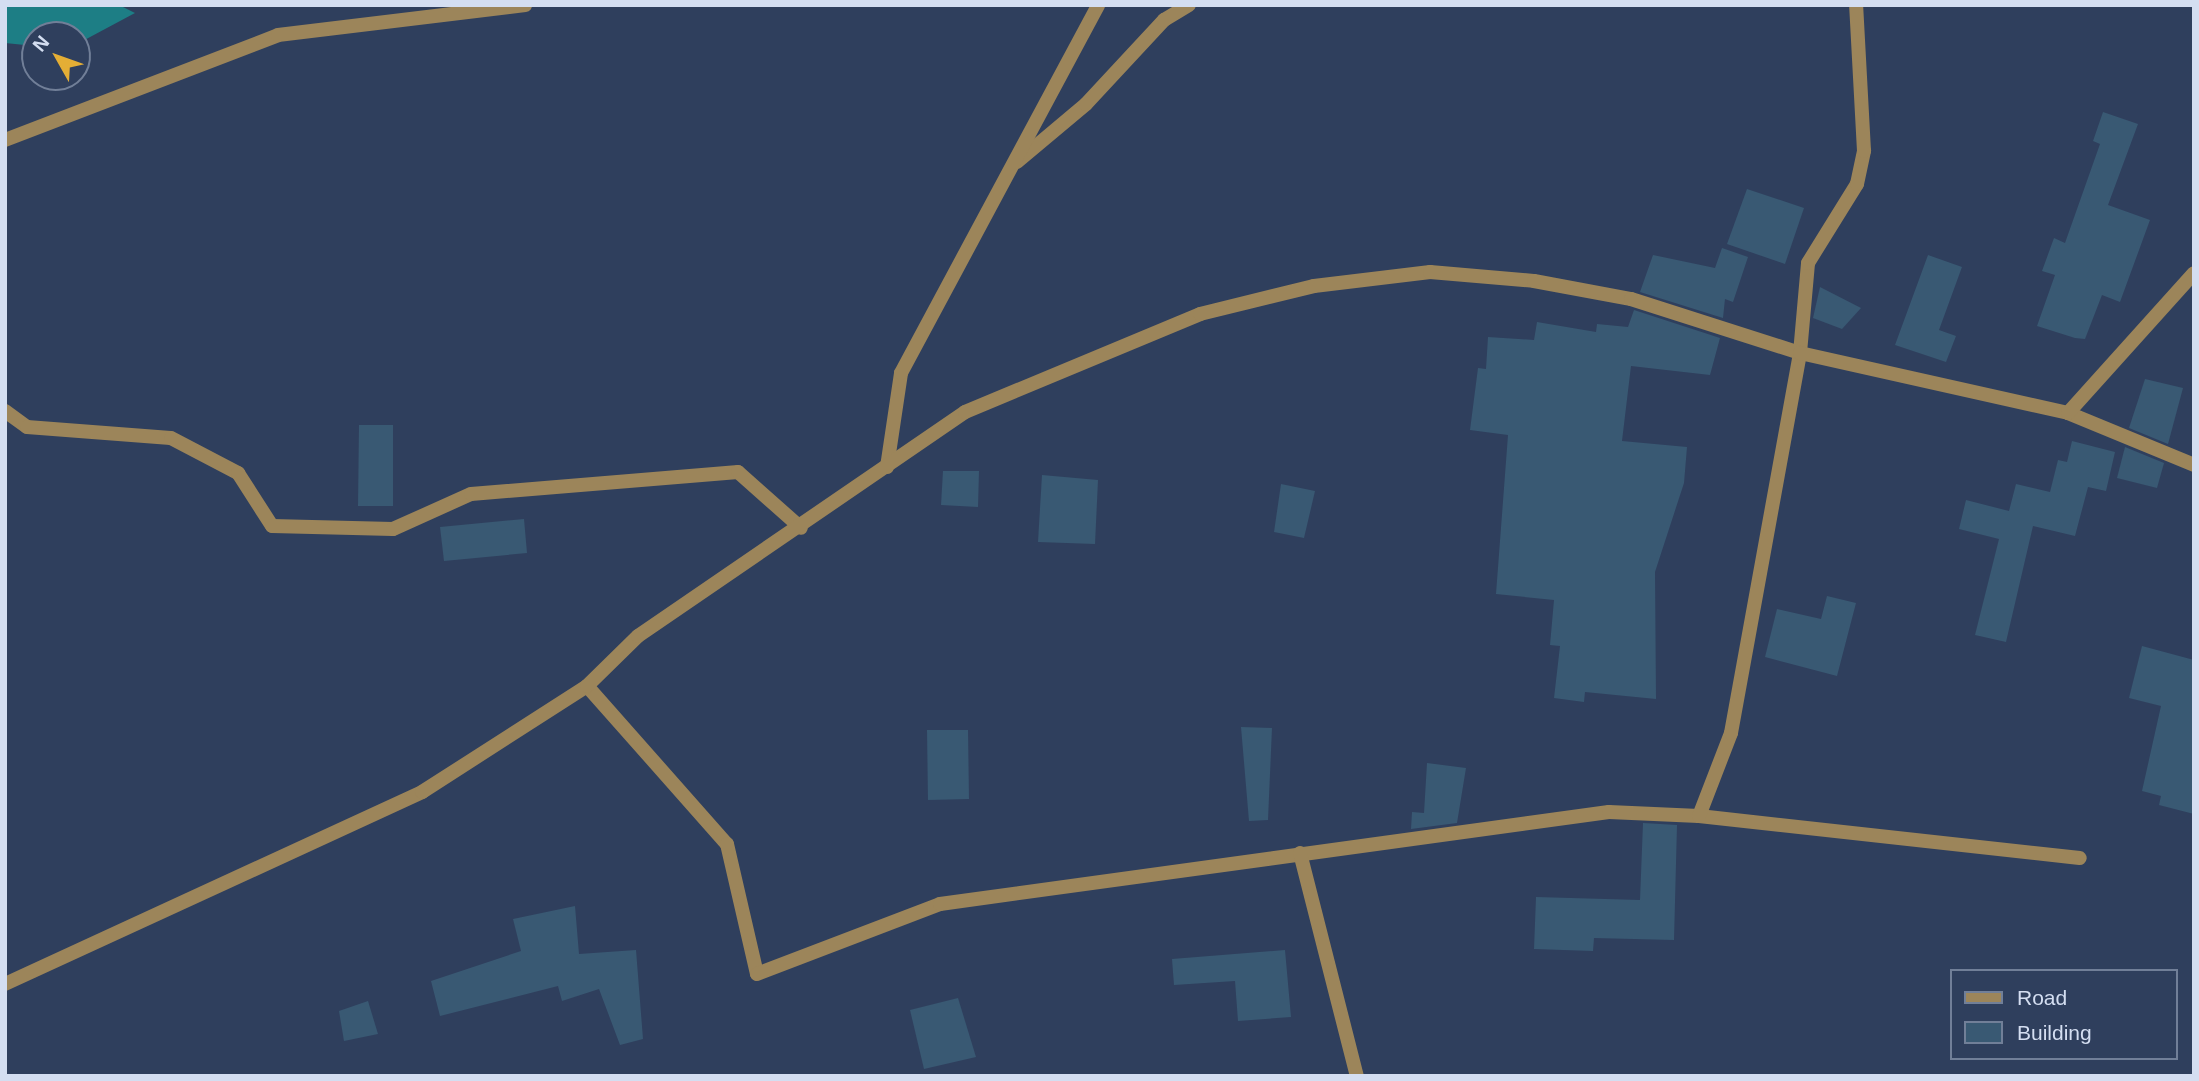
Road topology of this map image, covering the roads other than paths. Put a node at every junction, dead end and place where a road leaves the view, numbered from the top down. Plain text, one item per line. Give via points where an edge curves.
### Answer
1 (525, 5) edge
2 (1098, 5) edge
3 (1189, 5) edge
4 (1856, 5) edge
5 (5, 141) edge
6 (1011, 167) junction
7 (2194, 273) edge
8 (1800, 353) junction
9 (5, 411) edge
10 (2068, 413) junction
11 (2194, 465) edge
12 (887, 467) junction
13 (801, 528) junction
14 (587, 685) junction
15 (1699, 816) junction
16 (1300, 853) junction
17 (2080, 858) dead end
18 (5, 985) edge
19 (1357, 1076) edge

1 - 5 street via 278,35
2 - 6 street
3 - 6 street via 1164,20 1086,104
4 - 8 street via 1864,151 1843,211 1814,245
6 - 12 street via 901,373
7 - 10 street
8 - 10 street
8 - 12 street via 1631,299 1534,281 1430,272 1314,286 1200,314 978,407
8 - 15 street via 1731,733
9 - 13 street via 27,427 172,438 238,473 272,526 393,529 471,494 738,472
10 - 11 street
12 - 13 street
13 - 14 street via 638,636
14 - 16 street via 727,844 757,974 940,904
14 - 18 street via 422,792
15 - 16 street via 1609,812
15 - 17 street
16 - 19 street

